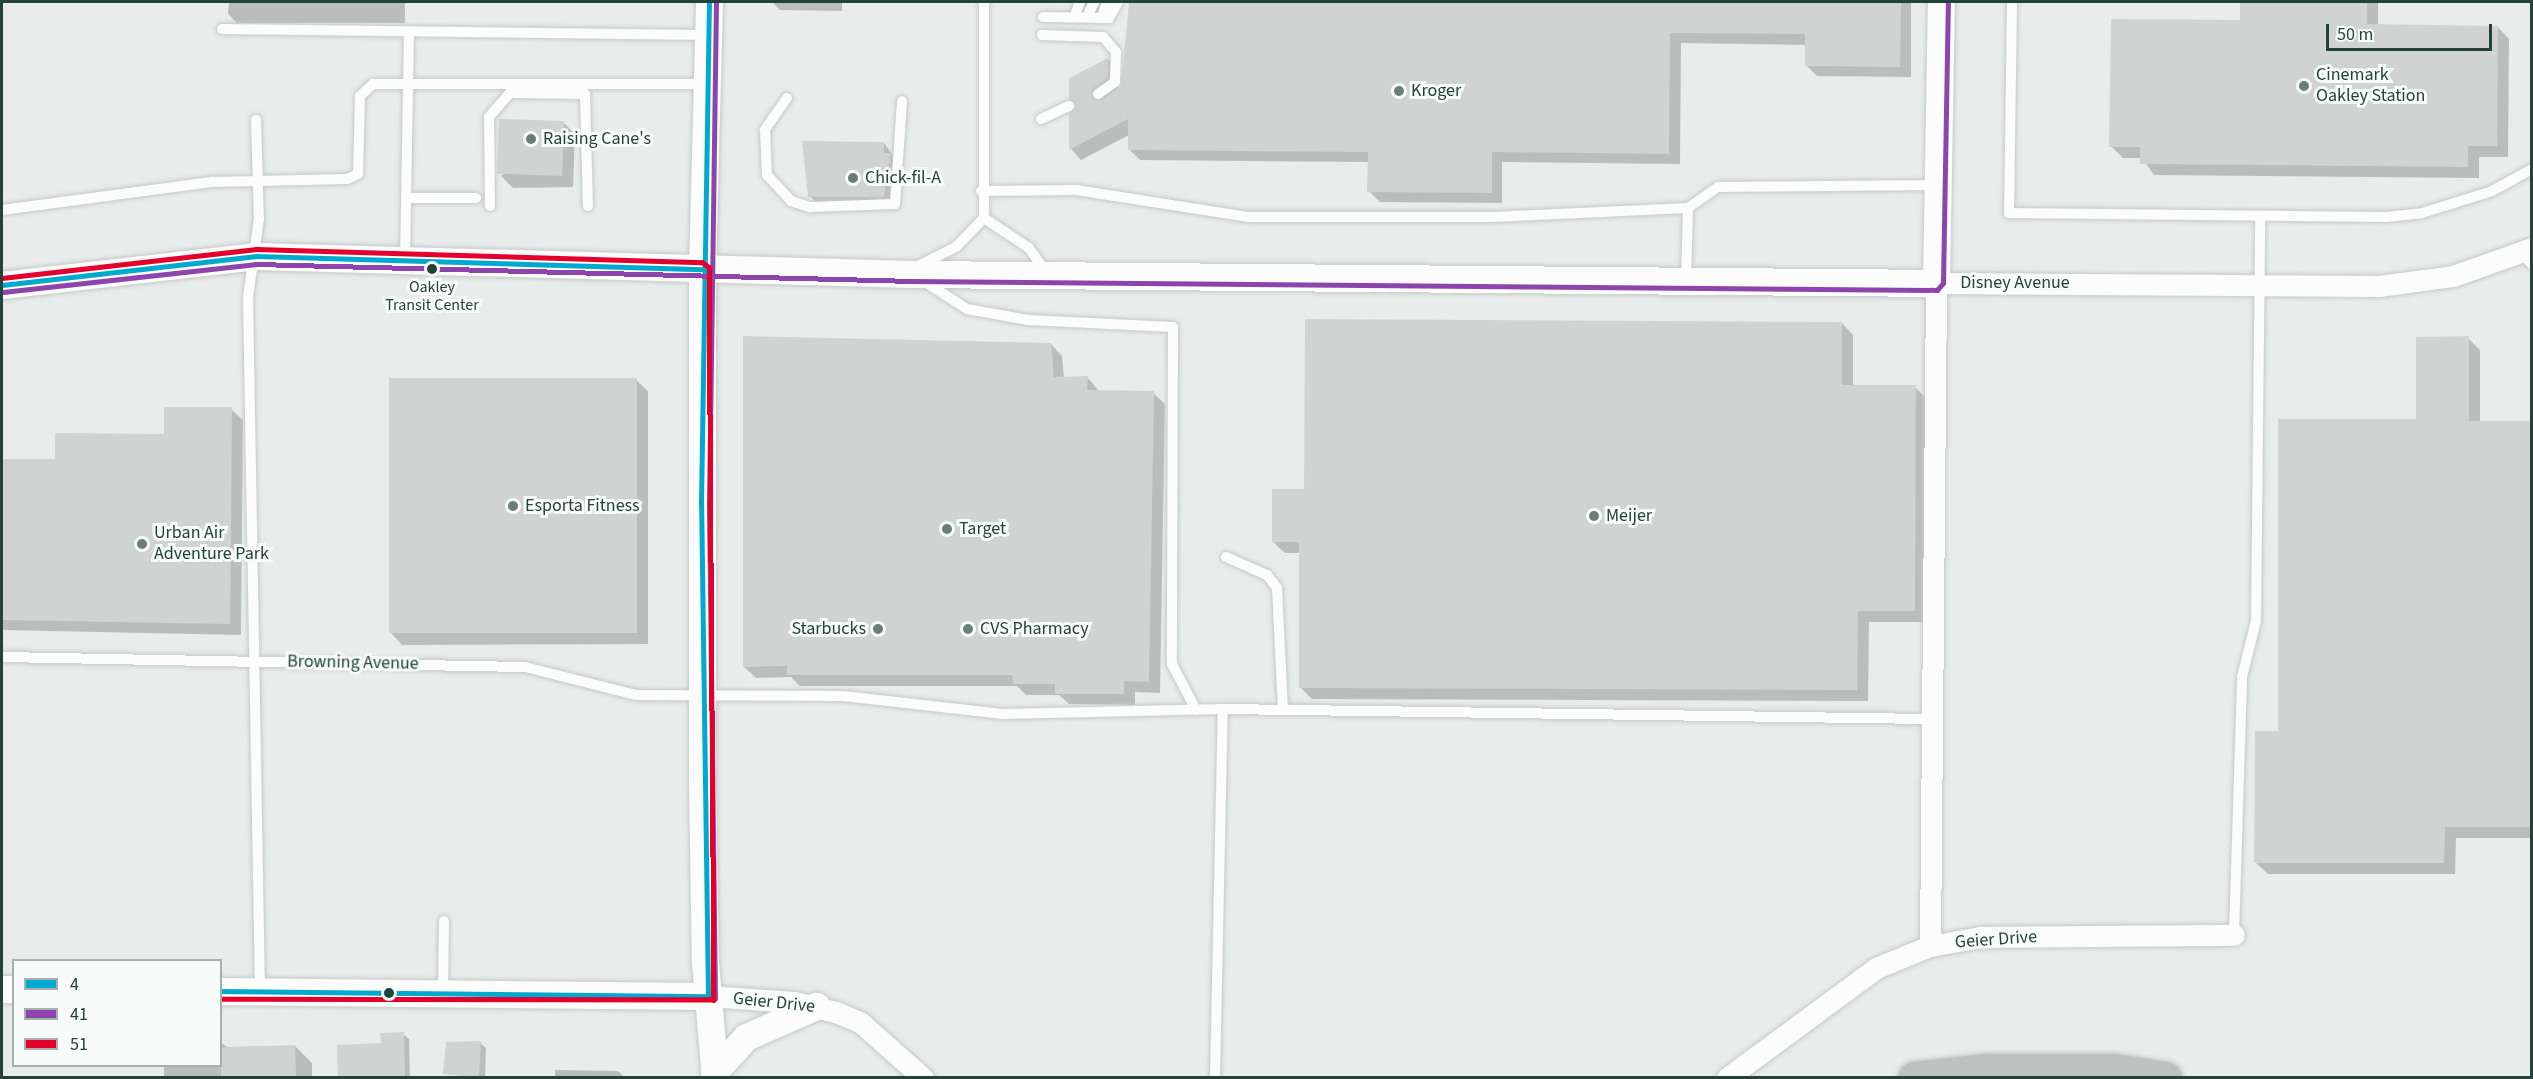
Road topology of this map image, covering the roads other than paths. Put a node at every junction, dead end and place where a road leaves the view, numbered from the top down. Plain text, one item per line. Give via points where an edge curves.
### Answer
1 (709, 2) edge
2 (984, 2) edge
3 (1080, 2) edge
4 (1094, 2) edge
5 (1107, 2) edge
6 (1118, 2) edge
7 (1941, 2) edge
8 (2012, 2) edge
9 (1043, 17) dead end
10 (1074, 17) junction
11 (1087, 17) junction
12 (1102, 18) junction
13 (222, 29) dead end
14 (409, 32) junction
15 (708, 35) junction
16 (1042, 35) dead end
17 (408, 82) junction
18 (706, 84) junction
19 (1098, 93) dead end
20 (787, 98) dead end
21 (902, 100) dead end
22 (1069, 106) dead end
23 (1041, 119) dead end
24 (256, 120) dead end
25 (2532, 169) edge
26 (257, 181) junction
27 (1938, 185) junction
28 (981, 191) junction
29 (406, 198) junction
30 (476, 198) dead end
31 (490, 206) dead end
32 (588, 206) dead end
33 (1688, 208) junction
34 (2, 210) edge
35 (2260, 216) junction
36 (984, 218) junction
37 (2528, 255) edge
38 (256, 256) junction
39 (405, 261) junction
40 (702, 269) junction
41 (905, 274) junction
42 (1048, 275) junction
43 (1686, 281) junction
44 (1936, 283) junction
45 (2, 285) edge
46 (2259, 285) junction
47 (1226, 557) dead end
48 (2, 657) edge
49 (259, 661) junction
50 (702, 698) junction
51 (1223, 709) junction
52 (1196, 710) junction
53 (1283, 710) junction
54 (1931, 719) junction
55 (444, 921) dead end
56 (2234, 935) joint
57 (1930, 946) junction
58 (222, 991) edge
59 (260, 991) junction
60 (443, 993) junction
61 (708, 996) junction
62 (816, 1006) junction
63 (714, 1075) edge
64 (2068, 1075) edge
65 (923, 1077) edge
66 (1215, 1077) edge
67 (1727, 1077) edge
68 (1914, 1077) edge
69 (2165, 1077) edge

1 - 15 street
2 - 28 lane
3 - 10 lane
4 - 11 lane
5 - 12 lane
6 - 12 lane via 1109,18
7 - 27 street
8 - 35 lane via 2009,213
9 - 10 lane
10 - 11 lane
11 - 12 lane
13 - 14 lane
14 - 15 lane
14 - 17 lane
15 - 18 street
16 - 19 lane via 1102,37 1116,52 1115,82
17 - 18 lane
17 - 26 lane via 373,84 360,96 358,174 347,179
17 - 29 lane
18 - 40 street
20 - 21 lane via 765,130 767,175 790,201 810,207 895,204
22 - 23 lane
24 - 26 lane
25 - 35 lane via 2492,191 2422,213
26 - 34 lane
26 - 38 lane
27 - 33 lane via 1718,187
27 - 44 street
28 - 33 lane via 1076,189 1248,217 1492,217
28 - 36 lane
29 - 30 lane
29 - 39 lane
31 - 32 lane via 489,117 500,98 521,93 585,94
33 - 43 lane
35 - 46 lane
36 - 41 lane via 948,253
36 - 42 lane via 1029,248
37 - 46 street, Disney Avenue via 2453,276 2379,286
38 - 39 street, Disney Avenue
38 - 45 street, Disney Avenue
38 - 49 lane via 248,297
39 - 40 street, Disney Avenue
40 - 41 street, Disney Avenue
40 - 50 street
41 - 42 street, Disney Avenue
41 - 52 lane via 968,309 1028,320 1173,327 1172,664
42 - 43 street, Disney Avenue
43 - 44 street, Disney Avenue
44 - 46 street, Disney Avenue
44 - 54 street
46 - 56 lane via 2256,621 2242,677
47 - 53 lane via 1267,575 1277,588
48 - 49 lane, Browning Avenue
49 - 50 lane, Browning Avenue via 525,667 613,691
49 - 59 lane
50 - 52 lane, Browning Avenue via 843,696 1003,714
50 - 61 street
51 - 52 lane, Browning Avenue
51 - 53 lane, Browning Avenue
51 - 66 lane
53 - 54 lane, Browning Avenue
54 - 57 street
55 - 60 lane
56 - 57 street, Geier Drive via 1980,937
57 - 67 street, Geier Drive via 1876,968
58 - 59 street
59 - 60 street
60 - 61 street
61 - 62 street, Geier Drive
61 - 63 street
62 - 63 street via 746,1037
62 - 65 street, Geier Drive via 860,1022
64 - 68 highway via 1987,1070
64 - 69 highway via 2115,1070

